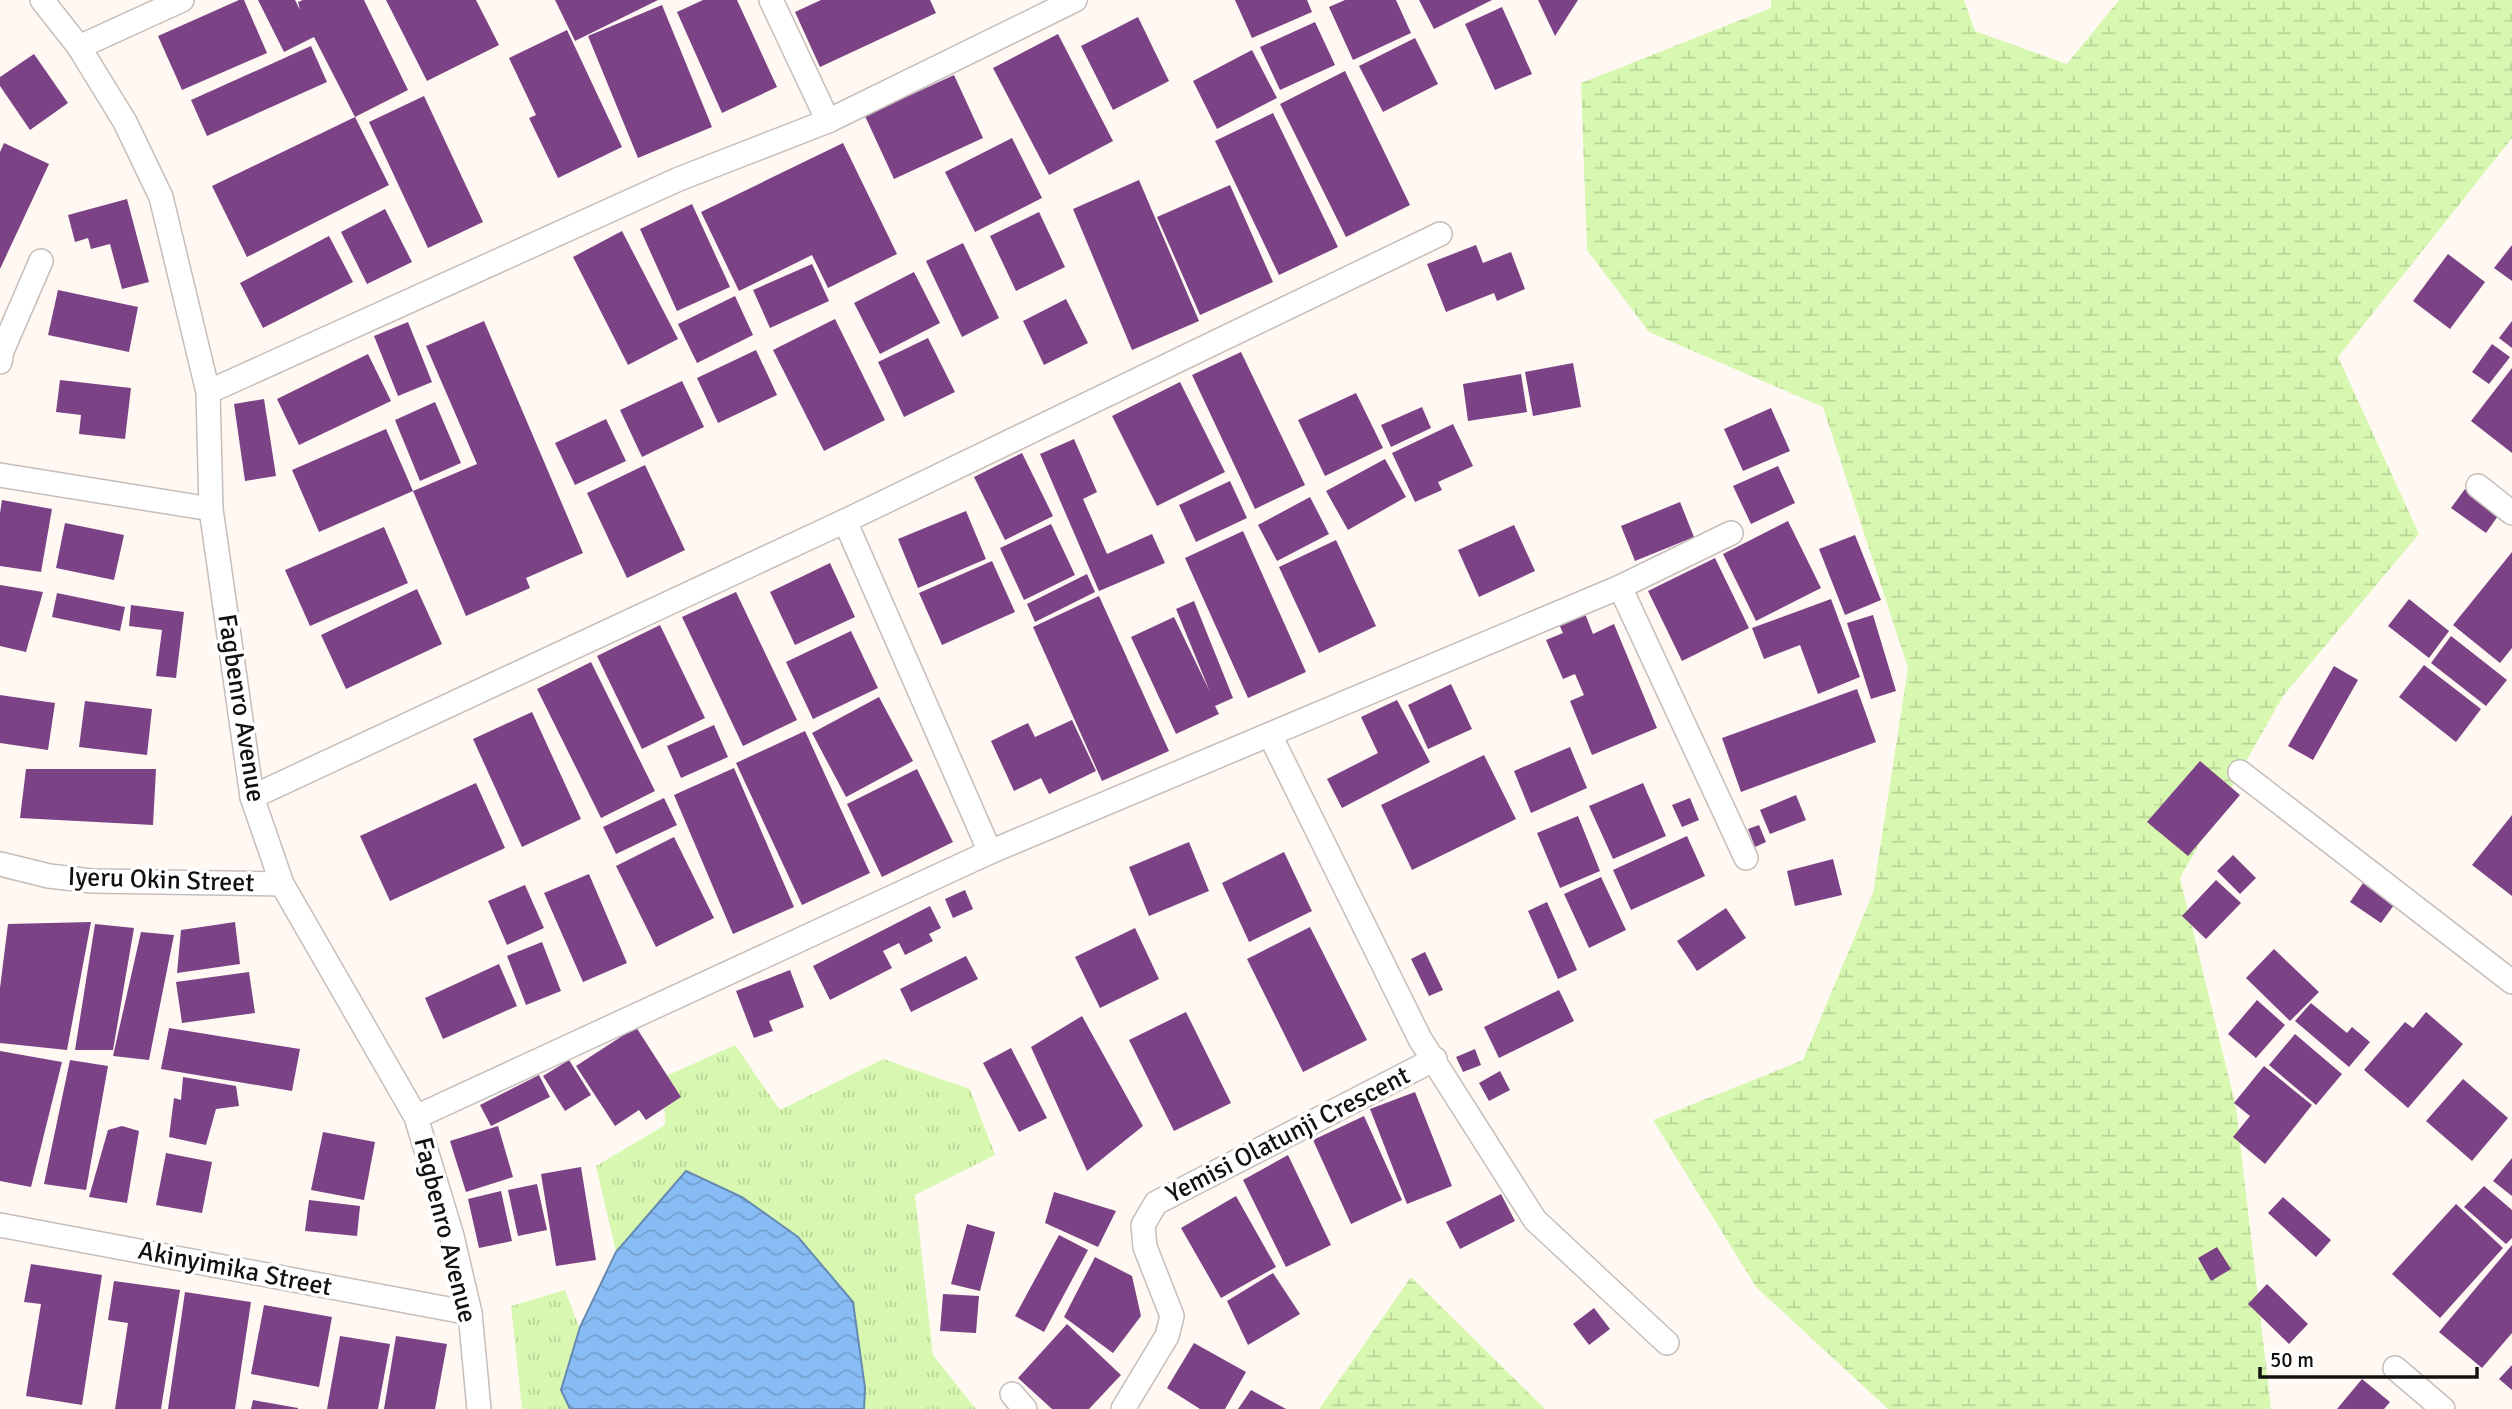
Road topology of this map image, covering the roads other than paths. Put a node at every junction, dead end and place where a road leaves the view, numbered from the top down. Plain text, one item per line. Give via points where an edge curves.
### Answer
1 (42, 0) edge
2 (182, 0) edge
3 (771, 0) edge
4 (1074, 0) edge
5 (79, 47) junction
6 (828, 121) junction
7 (1440, 234) dead end
8 (41, 261) dead end
9 (0, 362) edge
10 (208, 392) junction
11 (0, 475) edge
12 (2478, 486) dead end
13 (211, 509) junction
14 (2512, 513) edge
15 (845, 521) junction
16 (1731, 533) dead end
17 (1620, 587) junction
18 (1270, 735) junction
19 (2240, 772) dead end
20 (252, 797) junction
21 (990, 852) junction
22 (1746, 858) dead end
23 (0, 864) edge
24 (282, 884) junction
25 (2512, 982) edge
26 (1435, 1059) junction
27 (416, 1117) junction
28 (0, 1225) edge
29 (470, 1313) junction
30 (1667, 1343) dead end
31 (2395, 1368) dead end
32 (480, 1409) edge
33 (1124, 1409) edge
34 (2444, 1409) edge

1 - 5 street, Fagbenro Avenue
2 - 5 street
3 - 6 street
4 - 6 street
5 - 10 street, Fagbenro Avenue via 125,122 161,197
6 - 10 street via 679,179
7 - 15 street
8 - 9 street
10 - 13 street, Fagbenro Avenue
11 - 13 street
12 - 14 street
13 - 20 street, Fagbenro Avenue
15 - 20 street
15 - 21 street
16 - 17 street
17 - 18 street
17 - 22 street
18 - 21 street
18 - 26 street via 1420,1039
19 - 25 street
20 - 24 street, Fagbenro Avenue
21 - 27 street
23 - 24 street, Iyeru Okin Street via 92,881
24 - 27 street, Fagbenro Avenue
26 - 30 street via 1535,1220
26 - 33 street, Yemisi Olatunji Crescent via 1156,1203 1143,1225 1145,1248 1172,1316 1167,1336
27 - 29 street, Fagbenro Avenue
28 - 29 street, Akinyimika Street
29 - 32 street, Fagbenro Avenue
31 - 34 street

